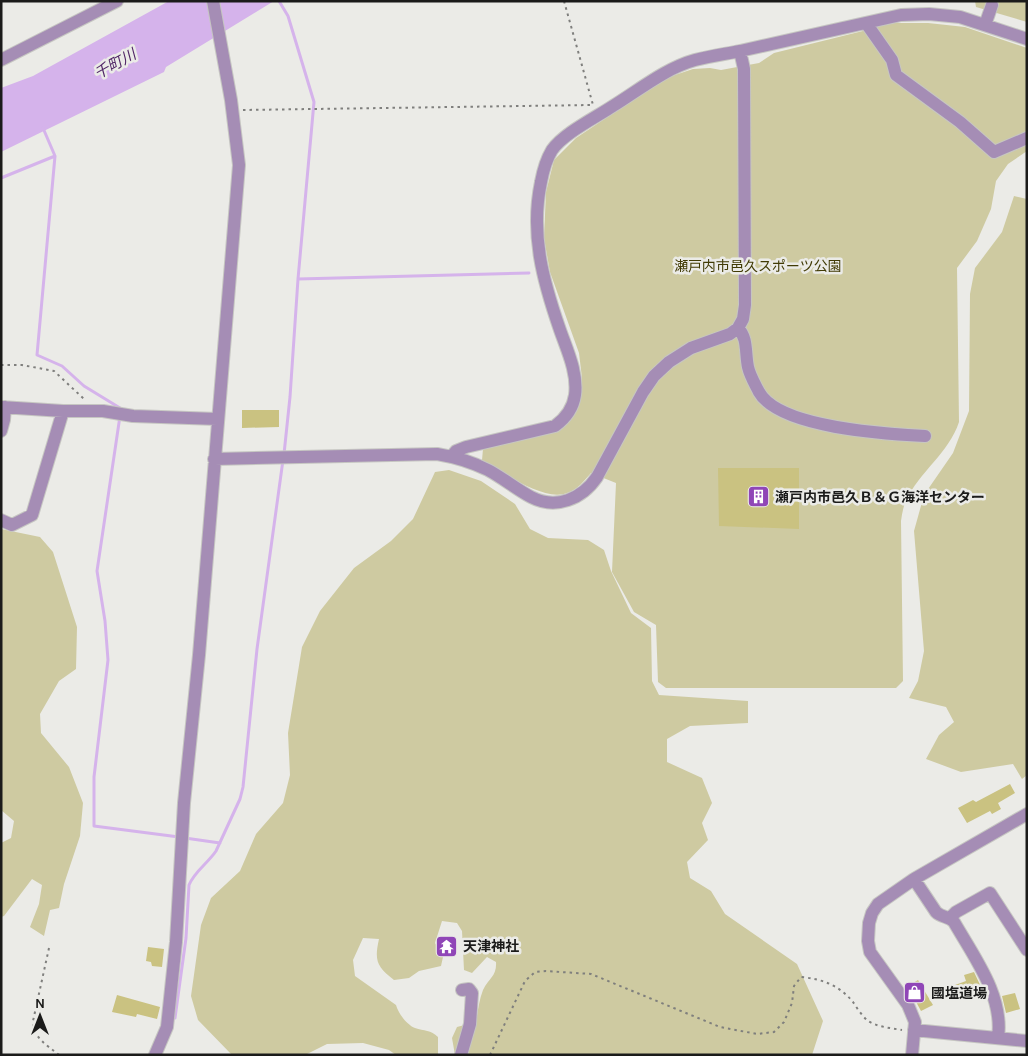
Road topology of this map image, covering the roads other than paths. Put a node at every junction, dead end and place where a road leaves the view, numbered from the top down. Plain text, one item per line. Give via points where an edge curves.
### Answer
1 (213, 1) edge
2 (113, 2) edge
3 (992, 5) dead end
4 (866, 23) junction
5 (985, 25) junction
6 (1027, 39) edge
7 (740, 51) junction
8 (1, 60) edge
9 (1027, 138) edge
10 (738, 328) junction
11 (3, 407) edge
12 (64, 411) junction
13 (217, 420) junction
14 (1, 431) edge
15 (925, 436) dead end
16 (451, 457) junction
17 (214, 459) junction
18 (1, 520) edge
19 (1027, 814) edge
20 (914, 880) junction
21 (950, 918) junction
22 (1027, 950) edge
23 (462, 990) dead end
24 (914, 1030) junction
25 (998, 1038) junction
26 (1027, 1041) edge
27 (155, 1055) edge
28 (461, 1055) edge
29 (912, 1055) edge

1 - 13 street via 239,165
2 - 8 street
3 - 5 street
4 - 5 street via 901,15 929,14 960,17
4 - 7 street
4 - 9 street via 892,60 896,74 994,152
5 - 6 street
7 - 10 street via 744,69 745,305
7 - 16 street via 694,60 670,70 597,110 553,149 544,165 537,200 536,231 547,291 572,365 575,396 566,418 555,426 466,447
10 - 15 street via 745,340 750,374 760,394 776,408 794,417 825,425
10 - 16 street via 691,348 654,376 590,487 578,496 557,503 544,502 489,471
11 - 12 street
11 - 14 street
12 - 13 street
12 - 18 street via 32,515 12,525
13 - 17 street
16 - 17 street via 418,454
17 - 27 street via 184,803 176,942 166,1027
19 - 20 street
20 - 21 street via 940,917
20 - 24 street via 878,904 870,918 868,941 870,952 908,1005 915,1022
21 - 22 street via 990,893
21 - 25 street via 989,986 998,1014
23 - 28 street via 469,989 472,993 470,1024
24 - 25 street
24 - 29 street
25 - 26 street

